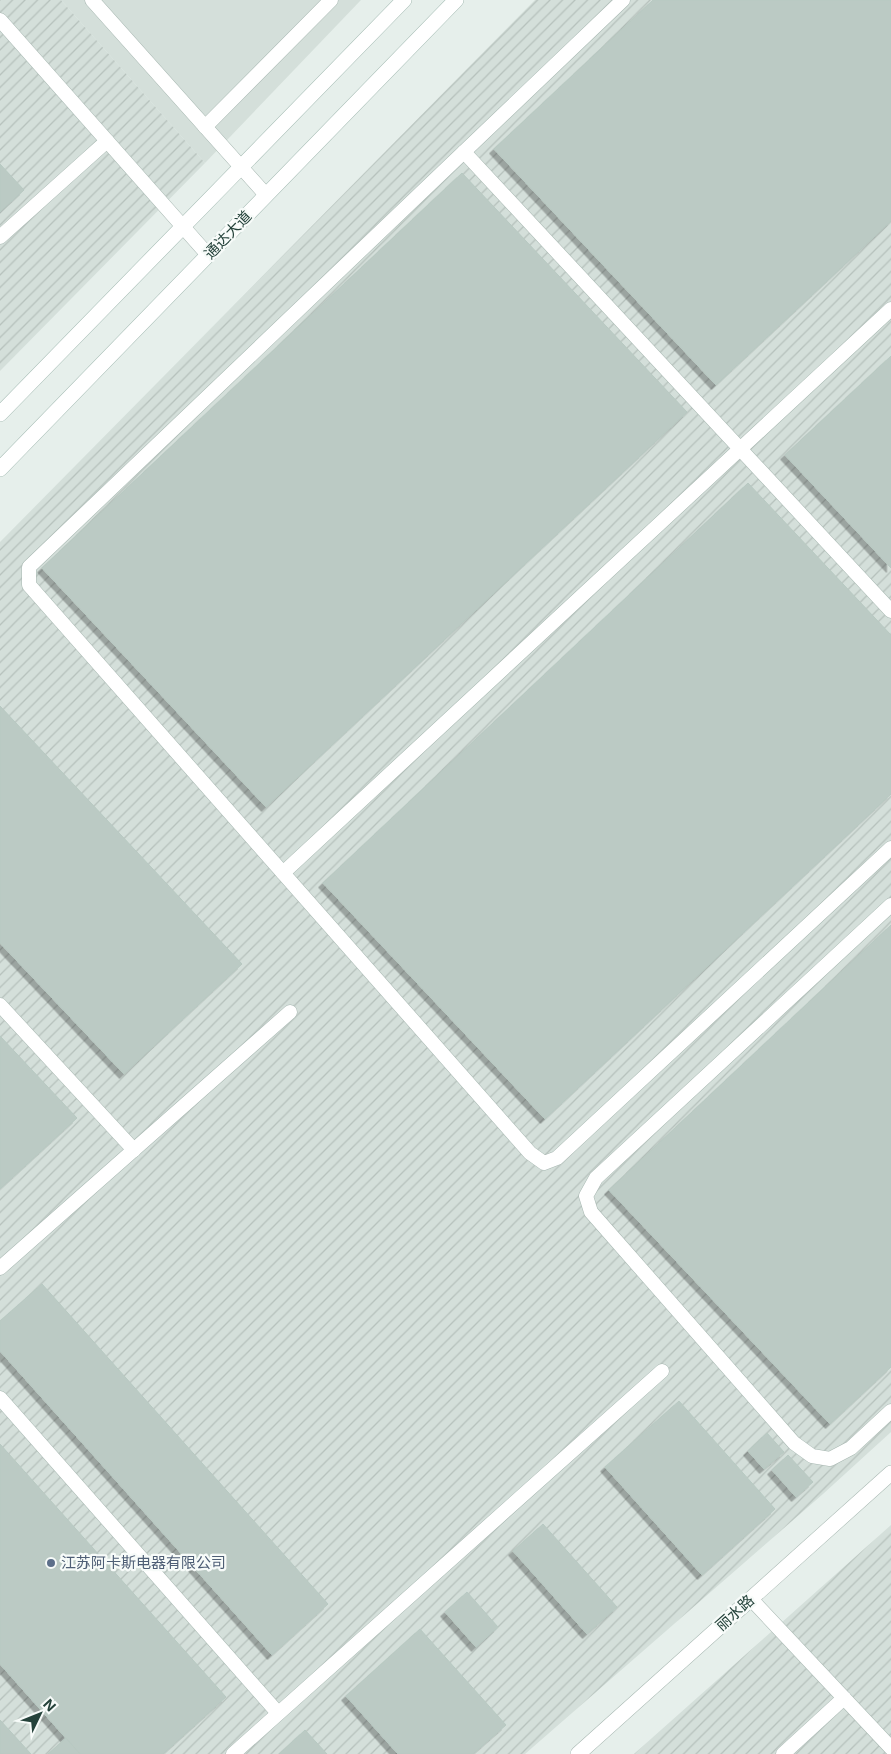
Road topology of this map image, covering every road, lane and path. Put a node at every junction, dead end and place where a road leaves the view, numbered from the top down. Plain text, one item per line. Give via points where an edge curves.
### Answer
1 (92, 0) edge
2 (331, 0) edge
3 (404, 0) edge
4 (456, 0) edge
5 (623, 0) edge
6 (0, 20) edge
7 (206, 127) junction
8 (107, 141) junction
9 (464, 152) junction
10 (241, 167) junction
11 (266, 195) junction
12 (183, 227) junction
13 (0, 237) edge
14 (208, 255) junction
15 (891, 308) edge
16 (0, 414) edge
17 (740, 449) junction
18 (0, 469) edge
19 (891, 611) edge
20 (891, 848) edge
21 (283, 873) junction
22 (891, 905) edge
23 (0, 1004) edge
24 (290, 1012) dead end
25 (134, 1150) junction
26 (0, 1268) edge
27 (662, 1371) dead end
28 (0, 1398) edge
29 (891, 1411) edge
30 (891, 1473) edge
31 (751, 1599) junction
32 (844, 1698) junction
33 (278, 1713) junction
34 (891, 1748) edge
35 (233, 1754) edge
36 (578, 1754) edge
37 (783, 1754) edge

1 - 7 lane
2 - 7 lane
3 - 10 main road
4 - 11 main road, 通达大道
5 - 9 lane
6 - 8 lane
7 - 10 lane
8 - 12 lane
8 - 13 lane
9 - 17 lane
9 - 21 lane via 29,567 30,585
10 - 11 lane
10 - 12 main road
11 - 14 main road, 通达大道
12 - 14 lane
12 - 16 main road
14 - 18 main road, 通达大道
15 - 17 lane
17 - 19 lane
17 - 21 lane
20 - 21 lane via 557,1158 544,1163 530,1153
22 - 29 lane via 596,1178 586,1196 591,1212 800,1448 812,1456 830,1459 851,1448
23 - 25 lane
24 - 25 lane
25 - 26 lane
27 - 33 lane
28 - 33 lane
30 - 31 main road, 丽水路
31 - 32 lane
31 - 36 main road, 丽水路
32 - 34 lane
32 - 37 lane
33 - 35 lane

